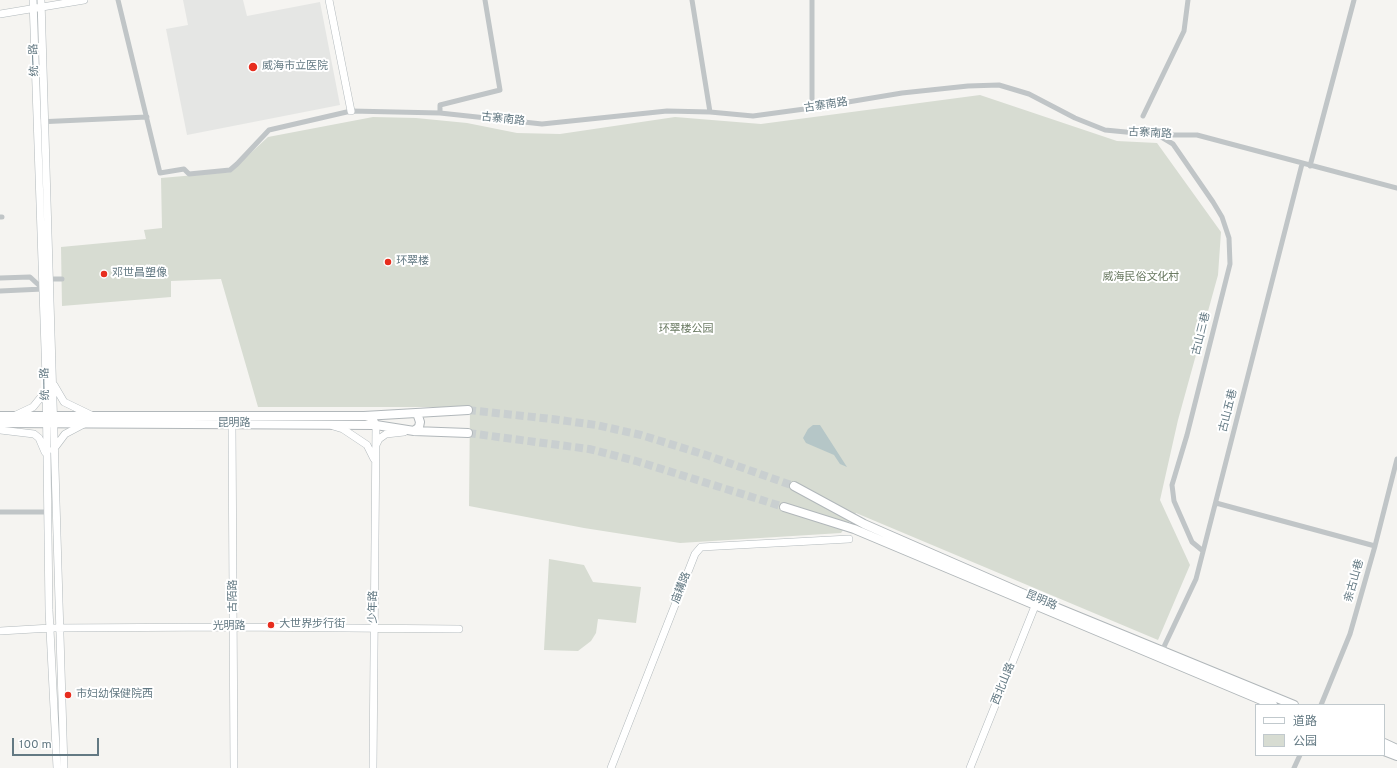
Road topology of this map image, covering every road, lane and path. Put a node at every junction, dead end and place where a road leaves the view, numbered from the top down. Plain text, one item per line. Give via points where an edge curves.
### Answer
1 (33, 0) edge
2 (41, 0) edge
3 (84, 0) edge
4 (118, 0) edge
5 (329, 0) edge
6 (485, 0) edge
7 (692, 0) edge
8 (812, 0) edge
9 (1188, 0) edge
10 (1354, 0) edge
11 (37, 9) junction
12 (0, 14) edge
13 (812, 108) junction
14 (351, 111) junction
15 (710, 112) junction
16 (440, 113) junction
17 (1143, 116) dead end
18 (147, 117) junction
19 (40, 122) junction
20 (1157, 135) junction
21 (1302, 164) junction
22 (1310, 166) junction
23 (1397, 188) edge
24 (0, 278) edge
25 (51, 279) dead end
26 (62, 279) dead end
27 (43, 289) junction
28 (0, 292) edge
29 (53, 383) junction
30 (46, 391) junction
31 (468, 410) tunnel mouth
32 (417, 413) junction
33 (0, 416) edge
34 (14, 416) junction
35 (93, 416) junction
36 (364, 416) junction
37 (50, 419) junction
38 (0, 423) edge
39 (86, 423) junction
40 (232, 424) junction
41 (327, 424) junction
42 (376, 425) junction
43 (0, 430) edge
44 (414, 431) junction
45 (468, 433) tunnel mouth
46 (376, 446) junction
47 (53, 450) junction
48 (1397, 459) edge
49 (46, 460) junction
50 (376, 463) junction
51 (794, 486) tunnel mouth
52 (1216, 503) junction
53 (784, 507) tunnel mouth
54 (0, 512) edge
55 (47, 512) junction
56 (849, 539) dead end
57 (1376, 546) junction
58 (1203, 551) junction
59 (1037, 603) junction
60 (234, 627) junction
61 (51, 628) junction
62 (59, 628) junction
63 (459, 628) dead end
64 (374, 629) junction
65 (0, 631) edge
66 (1161, 654) junction
67 (1271, 704) edge
68 (1291, 704) edge
69 (1321, 704) edge
70 (1385, 743) edge
71 (1397, 749) edge
72 (1385, 751) edge
73 (1300, 756) edge
74 (1397, 756) edge
75 (57, 768) edge
76 (64, 768) edge
77 (234, 768) edge
78 (373, 768) edge
79 (611, 768) edge
80 (970, 768) edge
81 (1294, 768) edge

1 - 11 street, 统一路
2 - 11 street, 统一路
3 - 11 street
4 - 18 street
5 - 14 street
6 - 16 street via 500,90 440,105
7 - 15 street
8 - 13 street
9 - 17 street via 1184,31
10 - 22 street
11 - 12 street
11 - 19 street, 统一路
13 - 15 street, 古寨南路 via 753,116
13 - 20 street, 古寨南路 via 902,93 999,85 1029,94 1105,130
14 - 16 street, 古寨南路
14 - 18 street, 古寨南路 via 269,130 230,170 189,174 184,169 160,173
15 - 16 street, 古寨南路 via 667,111 542,124
18 - 19 street
19 - 27 street, 统一路
19 - 29 street, 统一路
20 - 21 street, 古寨南路 via 1198,135
20 - 58 street, 古山三巷 via 1173,144 1219,212 1229,238 1230,264 1172,485 1174,501 1192,542
21 - 22 street, 古寨南路
21 - 52 street, 古山五巷
22 - 23 street, 古寨南路
24 - 27 street via 30,277
25 - 26 street
27 - 28 street
27 - 30 street, 统一路
29 - 35 street via 64,402
29 - 37 street, 统一路
30 - 34 street via 33,407
30 - 37 street, 统一路
31 - 32 main road, 昆明路
32 - 36 main road, 昆明路
32 - 44 main road via 420,422
33 - 34 main road, 昆明路
34 - 37 main road, 昆明路
35 - 36 main road, 昆明路
35 - 37 main road, 昆明路
36 - 42 street via 373,419
37 - 38 main road, 昆明路
37 - 39 main road, 昆明路
37 - 47 street, 统一路
37 - 49 street, 统一路
39 - 40 main road, 昆明路
39 - 47 street via 65,434
40 - 41 main road, 昆明路
40 - 60 street, 古陌路
41 - 42 main road, 昆明路
41 - 50 street via 343,429 367,445
42 - 44 main road, 昆明路
42 - 46 street, 少年路
43 - 49 street via 34,434 43,445
44 - 45 main road, 昆明路
44 - 46 street via 386,434 379,438
46 - 50 street, 少年路
47 - 62 street, 统一路
48 - 57 street, 亲古山巷
49 - 55 street, 统一路
50 - 64 street, 少年路
51 - 59 main road, 昆明路 via 857,521
52 - 57 street
52 - 58 street, 古山五巷
53 - 59 main road, 昆明路 via 854,529
54 - 55 street
55 - 61 street, 统一路
56 - 79 street, 庙耩路 via 701,547 695,554
57 - 69 street, 亲古山巷 via 1350,634
58 - 66 street, 古山五巷 via 1196,579
59 - 66 main road, 昆明路
59 - 80 street, 西北山路
60 - 62 street, 光明路
60 - 64 street, 光明路
60 - 77 street, 古陌路
61 - 62 street, 光明路
61 - 65 street, 光明路
61 - 75 street, 统一路
62 - 76 street, 统一路
63 - 64 street, 光明路
64 - 78 street, 少年路
66 - 67 main road, 昆明路
66 - 68 main road, 昆明路
70 - 71 main road
72 - 74 main road
73 - 81 street

